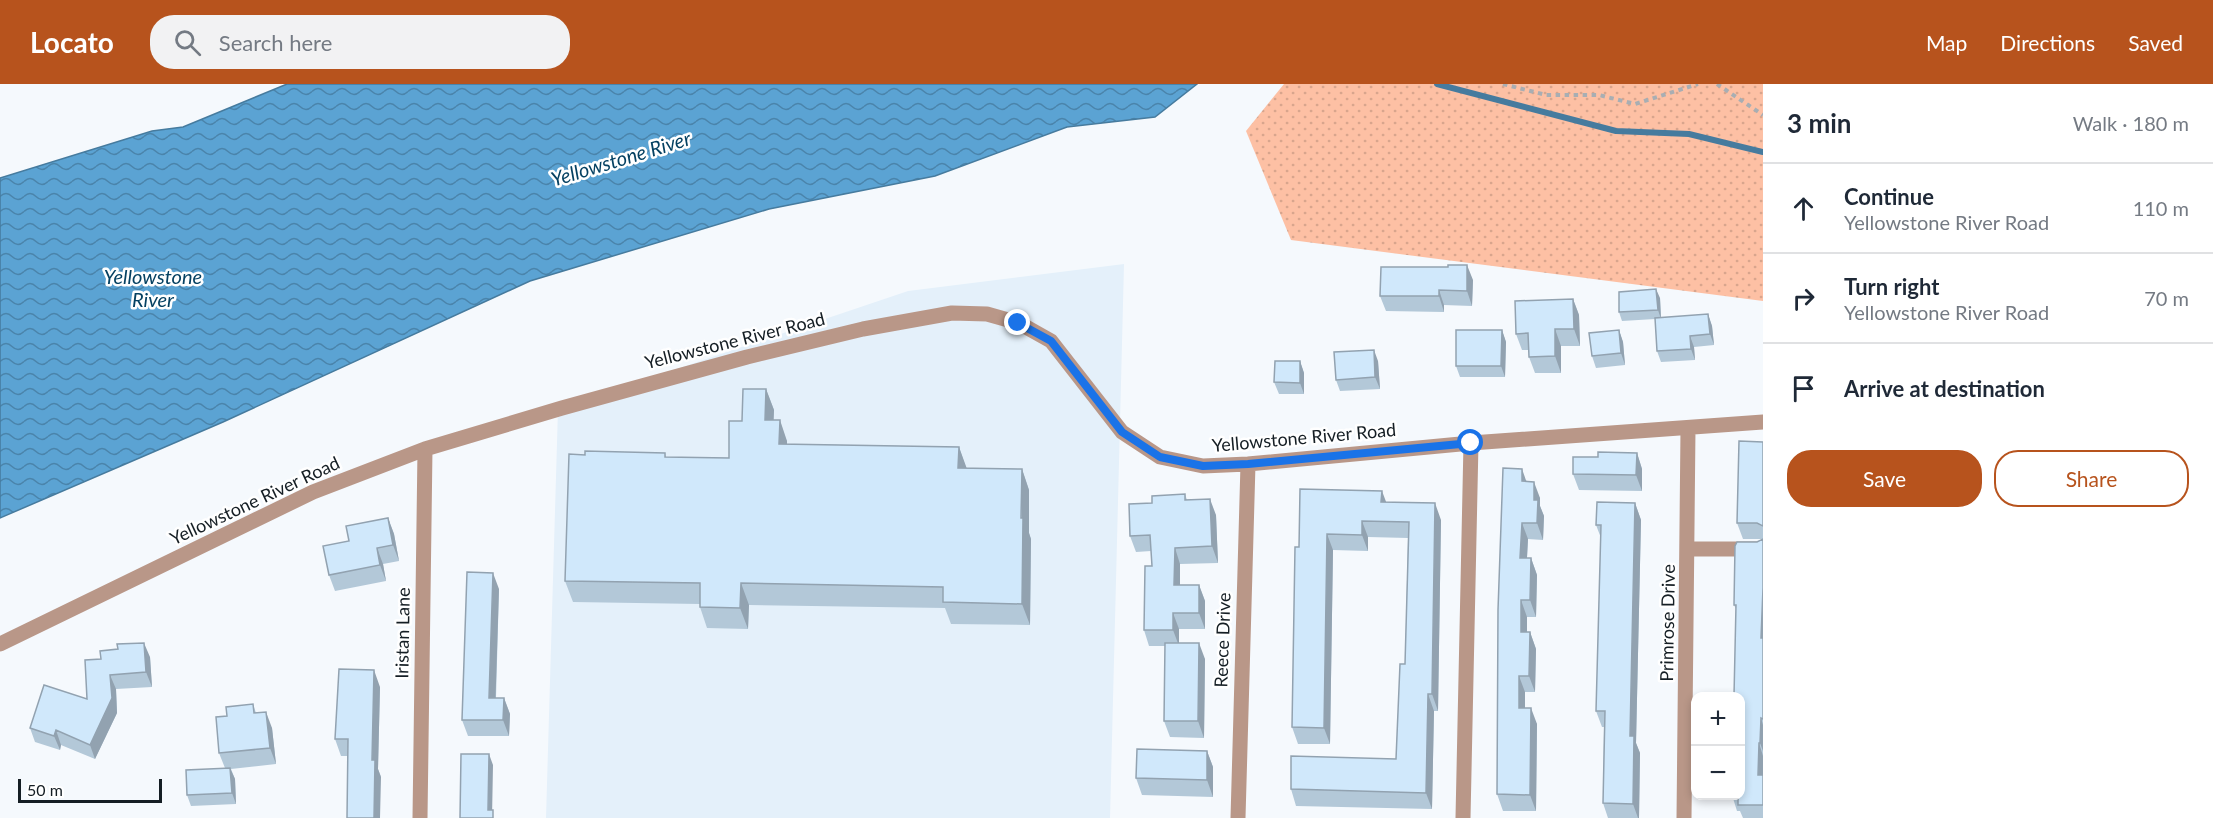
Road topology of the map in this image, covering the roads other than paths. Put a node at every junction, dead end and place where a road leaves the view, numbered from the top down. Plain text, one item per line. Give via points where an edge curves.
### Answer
1 (1763, 422) edge
2 (1688, 429) junction
3 (1471, 443) junction
4 (425, 449) junction
5 (1248, 464) junction
6 (1688, 549) junction
7 (1763, 549) edge
8 (0, 644) edge
9 (420, 818) edge
10 (1238, 818) edge
11 (1463, 818) edge
12 (1684, 818) edge

1 - 2 street, Yellowstone River Road
2 - 3 street, Yellowstone River Road
2 - 6 street, Primrose Drive
3 - 5 street, Yellowstone River Road
3 - 11 street
4 - 5 street, Yellowstone River Road via 747,357 863,329 952,313 987,314 1018,323 1051,341 1122,432 1160,457 1203,466
4 - 8 street, Yellowstone River Road via 313,492
4 - 9 street, Iristan Lane
5 - 10 street, Reece Drive
6 - 7 street
6 - 12 street, Primrose Drive

